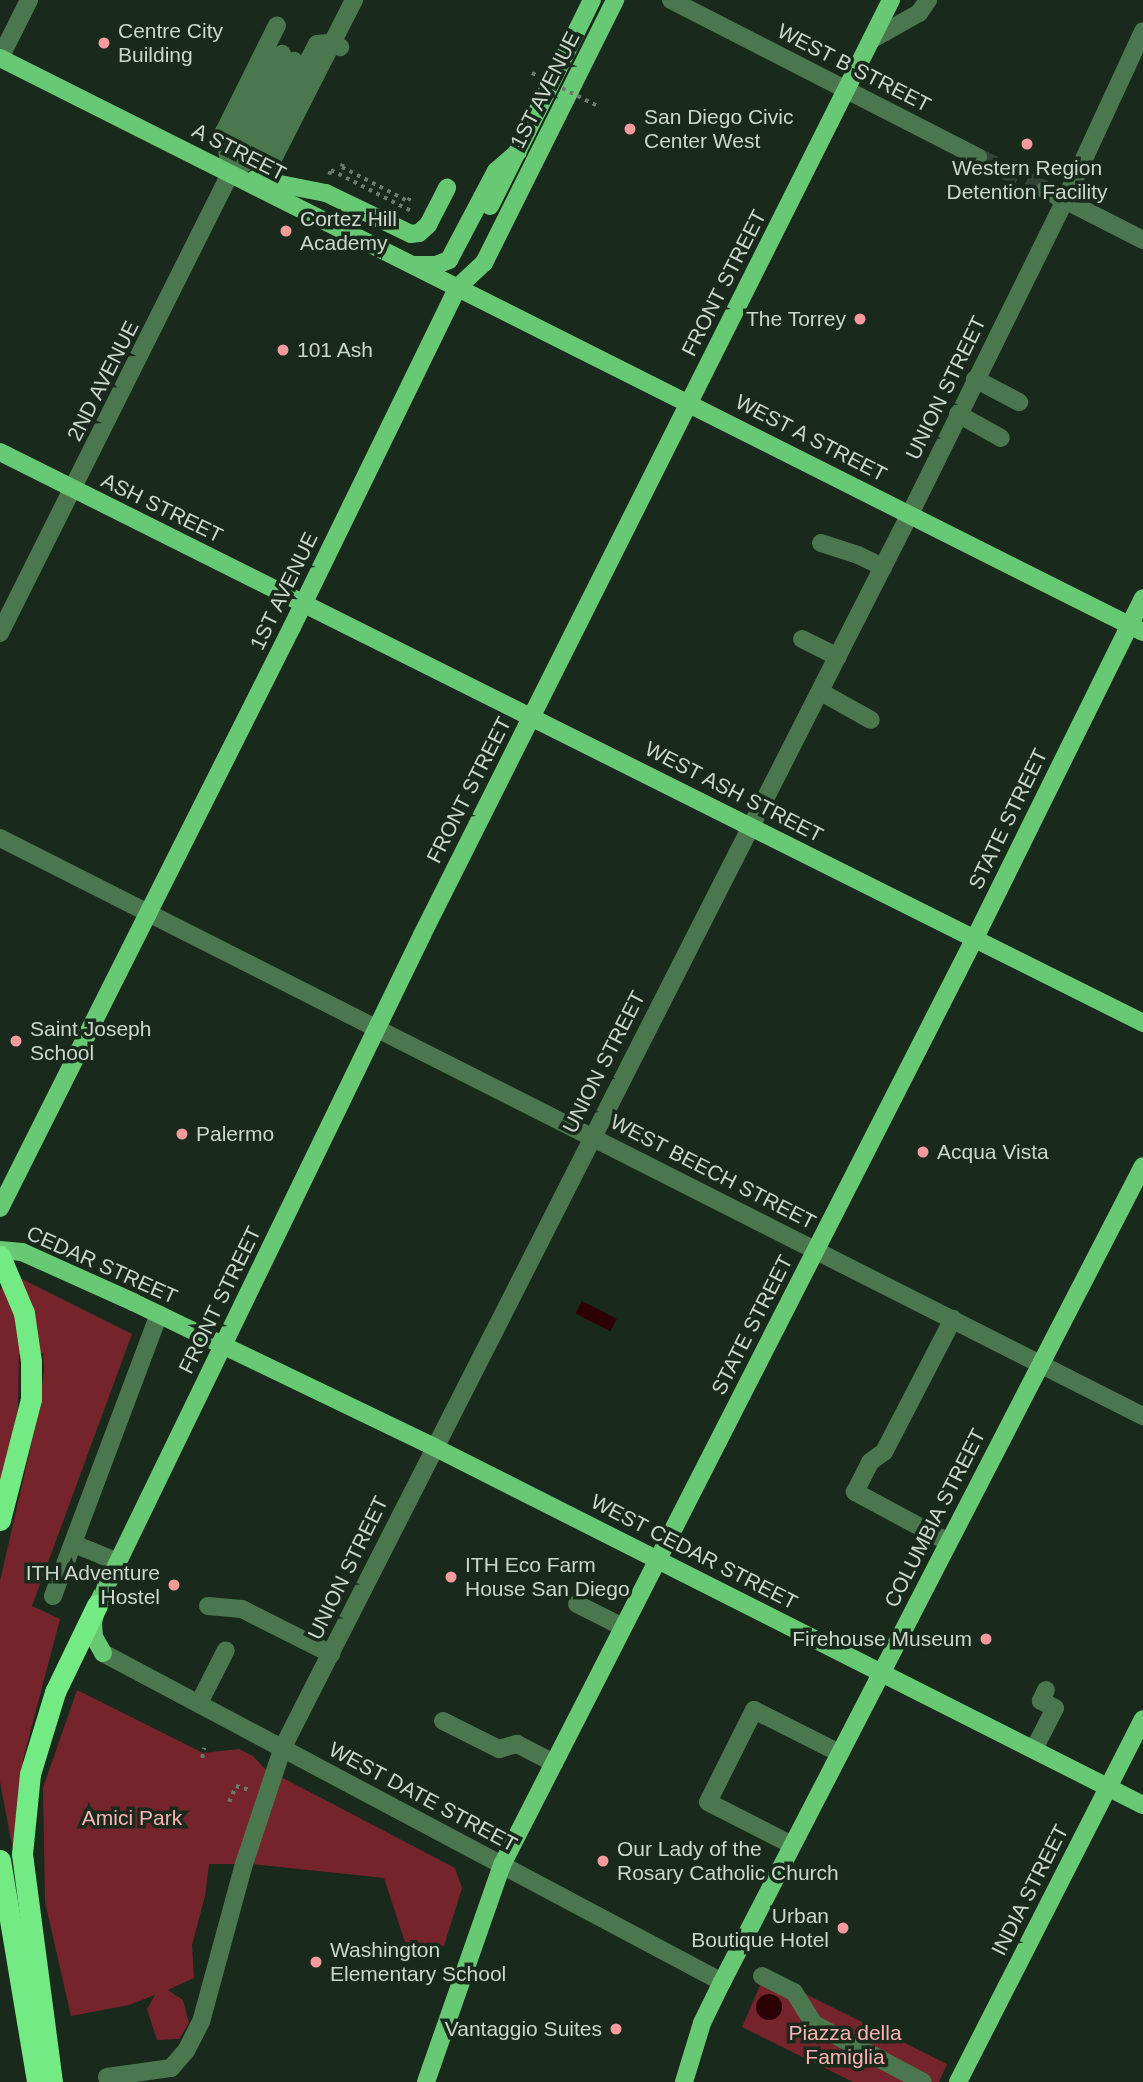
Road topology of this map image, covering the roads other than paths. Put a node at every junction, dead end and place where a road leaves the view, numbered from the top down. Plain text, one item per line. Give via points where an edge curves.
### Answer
1 (29, 0) edge
2 (355, 0) edge
3 (592, 0) edge
4 (615, 0) edge
5 (671, 0) edge
6 (891, 0) edge
7 (929, 0) edge
8 (277, 26) dead end
9 (1143, 31) edge
10 (871, 40) junction
11 (340, 47) dead end
12 (288, 57) dead end
13 (0, 58) edge
14 (846, 89) junction
15 (548, 133) junction
16 (267, 155) junction
17 (978, 157) tunnel mouth
18 (231, 174) junction
19 (447, 188) dead end
20 (1045, 190) tunnel mouth
21 (1065, 200) junction
22 (1143, 240) edge
23 (415, 265) junction
24 (458, 287) junction
25 (975, 379) junction
26 (1019, 402) dead end
27 (689, 403) junction
28 (958, 414) junction
29 (1001, 438) dead end
30 (0, 452) edge
31 (74, 489) junction
32 (910, 514) junction
33 (821, 543) dead end
34 (883, 567) junction
35 (1143, 598) edge
36 (304, 603) junction
37 (1136, 629) edge
38 (0, 633) edge
39 (802, 639) dead end
40 (838, 657) junction
41 (821, 692) junction
42 (531, 717) junction
43 (871, 720) dead end
44 (751, 826) junction
45 (0, 838) edge
46 (148, 913) junction
47 (975, 938) junction
48 (1143, 1023) edge
49 (376, 1028) junction
50 (592, 1136) junction
51 (1143, 1166) edge
52 (0, 1208) edge
53 (816, 1249) junction
54 (0, 1250) edge
55 (0, 1256) edge
56 (159, 1314) junction
57 (953, 1319) junction
58 (222, 1347) junction
59 (1041, 1364) junction
60 (1143, 1416) edge
61 (434, 1447) junction
62 (0, 1520) edge
63 (948, 1542) junction
64 (74, 1544) junction
65 (658, 1559) junction
66 (118, 1562) junction
67 (53, 1596) dead end
68 (577, 1604) dead end
69 (97, 1605) junction
70 (208, 1606) dead end
71 (623, 1627) junction
72 (226, 1650) dead end
73 (103, 1653) joint
74 (331, 1654) junction
75 (881, 1672) junction
76 (1046, 1690) dead end
77 (199, 1703) junction
78 (1143, 1719) edge
79 (443, 1721) dead end
80 (283, 1747) junction
81 (1034, 1749) junction
82 (839, 1753) junction
83 (554, 1763) junction
84 (1108, 1786) junction
85 (1143, 1805) edge
86 (792, 1845) junction
87 (0, 1860) edge
88 (502, 1865) junction
89 (762, 1976) dead end
90 (722, 1982) junction
91 (107, 2077) dead end
92 (37, 2082) edge
93 (52, 2082) edge
94 (426, 2082) edge
95 (684, 2082) edge
96 (923, 2082) edge
97 (958, 2082) edge

1 - 13 street
2 - 16 street
3 - 24 main road, bridge via 467,252
4 - 15 main road, 1ST AVENUE
5 - 14 street, WEST B STREET
6 - 10 main road, FRONT STREET
7 - 10 street via 919,13
8 - 18 street via 224,132
9 - 21 street, UNION STREET
10 - 14 main road, FRONT STREET
11 - 16 street, bridge via 317,44
12 - 18 street, 2ND AVENUE via 253,142 243,148
13 - 18 main road, A STREET
14 - 17 street, WEST B STREET
14 - 27 main road, FRONT STREET
15 - 23 main road via 507,158 496,171 449,260
15 - 24 main road, 1ST AVENUE via 484,263
16 - 18 street
18 - 19 main road via 326,193 406,232 419,233
18 - 23 main road, A STREET
18 - 31 street, 2ND AVENUE
20 - 21 street
21 - 22 street
21 - 25 street, UNION STREET
23 - 24 main road, A STREET
24 - 27 main road, WEST A STREET
24 - 36 main road, 1ST AVENUE
25 - 26 street
25 - 28 street, UNION STREET
27 - 32 main road, WEST A STREET
27 - 42 main road, FRONT STREET
28 - 29 street
28 - 32 street, UNION STREET
30 - 31 main road, ASH STREET
31 - 36 main road, ASH STREET
31 - 38 street, 2ND AVENUE
32 - 34 street, UNION STREET
32 - 37 main road, WEST A STREET
33 - 34 street
34 - 40 street, UNION STREET
35 - 37 main road, STATE STREET
36 - 42 main road, WEST ASH STREET
36 - 46 main road, 1ST AVENUE
37 - 47 main road, STATE STREET
39 - 40 street
40 - 41 street, UNION STREET
41 - 43 street
41 - 44 street, UNION STREET
42 - 44 main road, WEST ASH STREET
42 - 49 main road, FRONT STREET
44 - 47 main road, WEST ASH STREET
44 - 50 street, UNION STREET
45 - 46 street, WEST BEECH STREET
46 - 49 street, WEST BEECH STREET
46 - 52 main road, 1ST AVENUE
47 - 48 main road, WEST ASH STREET
47 - 53 main road, STATE STREET
49 - 50 street, WEST BEECH STREET
49 - 58 main road, FRONT STREET
50 - 53 street, WEST BEECH STREET
50 - 61 street, UNION STREET
51 - 59 main road, COLUMBIA STREET
53 - 57 street, WEST BEECH STREET
53 - 65 main road, STATE STREET
54 - 56 main road, CEDAR STREET via 22,1252
55 - 62 highway via 24,1313 31,1361 31,1399
56 - 58 main road, CEDAR STREET
56 - 64 street
57 - 59 street, WEST BEECH STREET
57 - 63 street via 884,1452 870,1462 855,1492
58 - 61 main road, WEST CEDAR STREET
58 - 66 main road, FRONT STREET
59 - 60 street, WEST BEECH STREET
59 - 63 main road, COLUMBIA STREET
61 - 65 main road, WEST CEDAR STREET
61 - 74 street, UNION STREET
63 - 75 main road, COLUMBIA STREET
64 - 66 street
64 - 67 street
65 - 71 main road, STATE STREET
65 - 75 main road, WEST CEDAR STREET
66 - 69 main road, FRONT STREET
68 - 71 street
69 - 73 main road via 94,1637
69 - 93 highway via 59,1682 30,1774 22,1854
70 - 74 street via 242,1609
71 - 83 main road, STATE STREET
72 - 77 street
73 - 77 street, WEST DATE STREET
74 - 80 street, UNION STREET
75 - 81 main road, WEST CEDAR STREET
75 - 82 main road, COLUMBIA STREET
76 - 81 street via 1041,1701 1055,1708
77 - 80 street, WEST DATE STREET
78 - 84 main road, INDIA STREET
79 - 83 street via 499,1749 517,1744
80 - 88 street, WEST DATE STREET
80 - 91 street, UNION STREET via 201,2022 186,2051 171,2067
81 - 84 main road, WEST CEDAR STREET
82 - 86 main road, COLUMBIA STREET
82 - 86 street via 754,1710 708,1802
83 - 88 main road, STATE STREET
84 - 85 main road, WEST CEDAR STREET
84 - 97 main road, INDIA STREET
86 - 90 main road, COLUMBIA STREET
87 - 92 highway
88 - 90 street, WEST DATE STREET
88 - 94 main road, STATE STREET
89 - 96 street via 794,1992 814,2024
90 - 95 main road, COLUMBIA STREET via 702,2023

